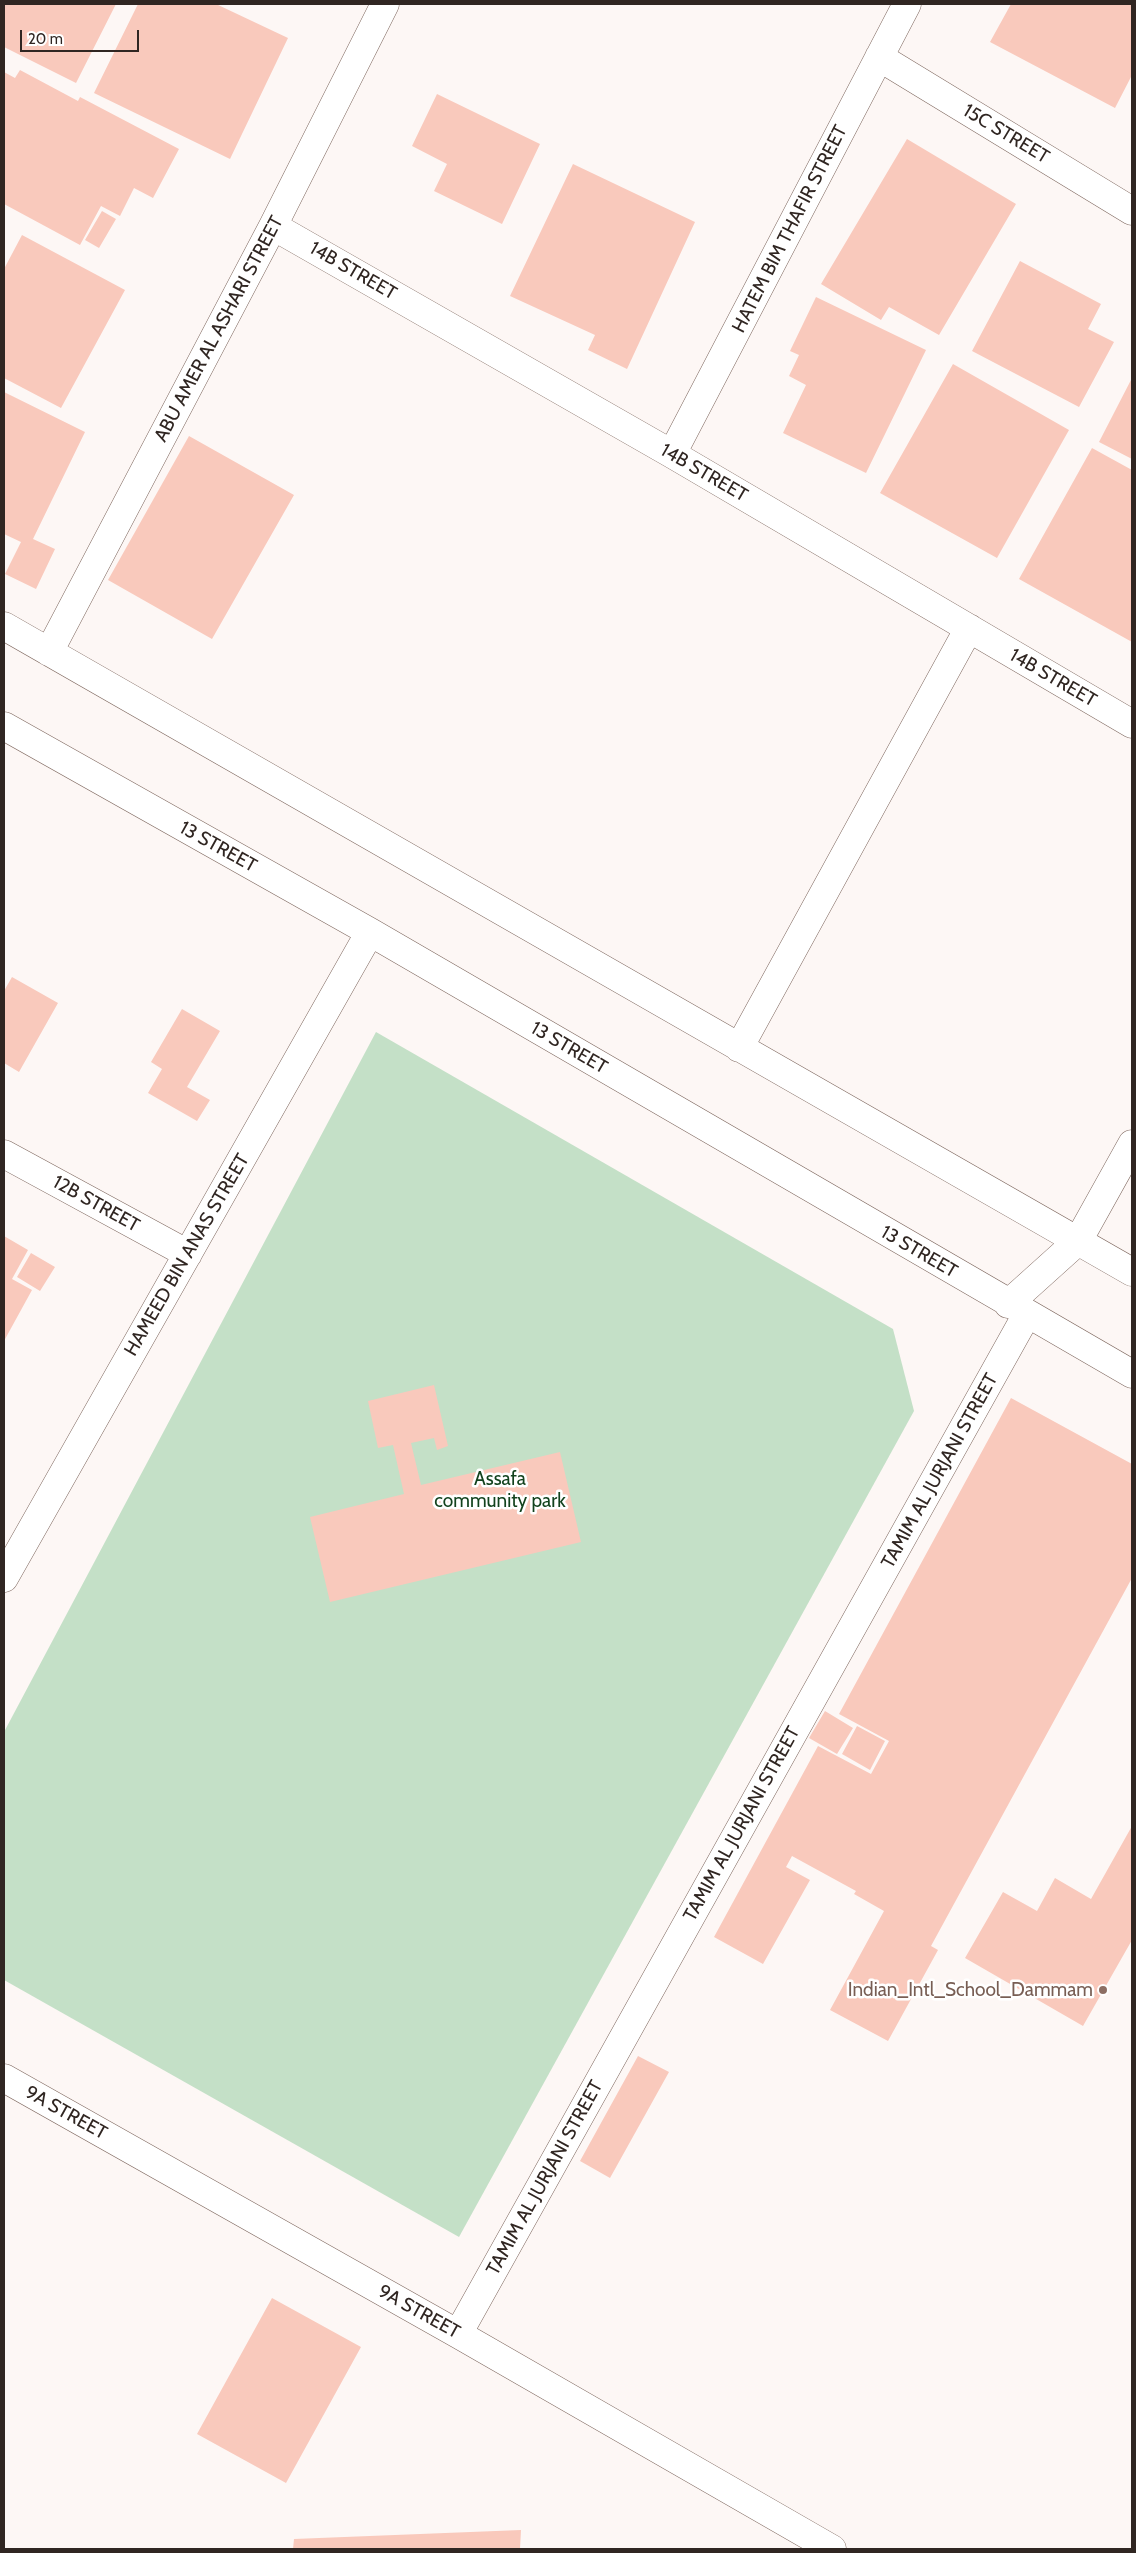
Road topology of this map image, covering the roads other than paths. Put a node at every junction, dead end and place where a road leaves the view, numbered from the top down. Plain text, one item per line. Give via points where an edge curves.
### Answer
1 (385, 4) edge
2 (907, 4) edge
3 (879, 57) junction
4 (1132, 211) edge
5 (273, 226) junction
6 (672, 454) junction
7 (4, 626) edge
8 (968, 628) junction
9 (49, 652) junction
10 (1132, 724) edge
11 (4, 726) edge
12 (370, 932) junction
13 (739, 1048) junction
14 (1132, 1144) edge
15 (4, 1154) edge
16 (1078, 1241) junction
17 (188, 1254) junction
18 (1132, 1272) edge
19 (1018, 1309) junction
20 (1132, 1374) edge
21 (4, 1578) edge
22 (4, 2078) edge
23 (458, 2334) junction
24 (832, 2549) edge

1 - 5 street, ABU AMER AL ASHARI STREET
2 - 3 street, HATEM BIM THAFIR STREET
3 - 4 street, 15C STREET
3 - 6 street, HATEM BIM THAFIR STREET
5 - 6 street, 14B STREET
5 - 9 street, ABU AMER AL ASHARI STREET
6 - 8 street, 14B STREET
7 - 9 street
8 - 10 street, 14B STREET
8 - 13 street
9 - 13 street
11 - 12 street, 13 STREET
12 - 17 street, HAMEED BIN ANAS STREET
12 - 19 street, 13 STREET
13 - 16 street
14 - 16 street, TAMIM AL JURJANI STREET
15 - 17 street, 12B STREET
16 - 18 street
16 - 19 street, TAMIM AL JURJANI STREET
17 - 21 street, HAMEED BIN ANAS STREET
19 - 20 street, 13 STREET
19 - 23 street, TAMIM AL JURJANI STREET
22 - 23 street, 9A STREET
23 - 24 street, 9A STREET

